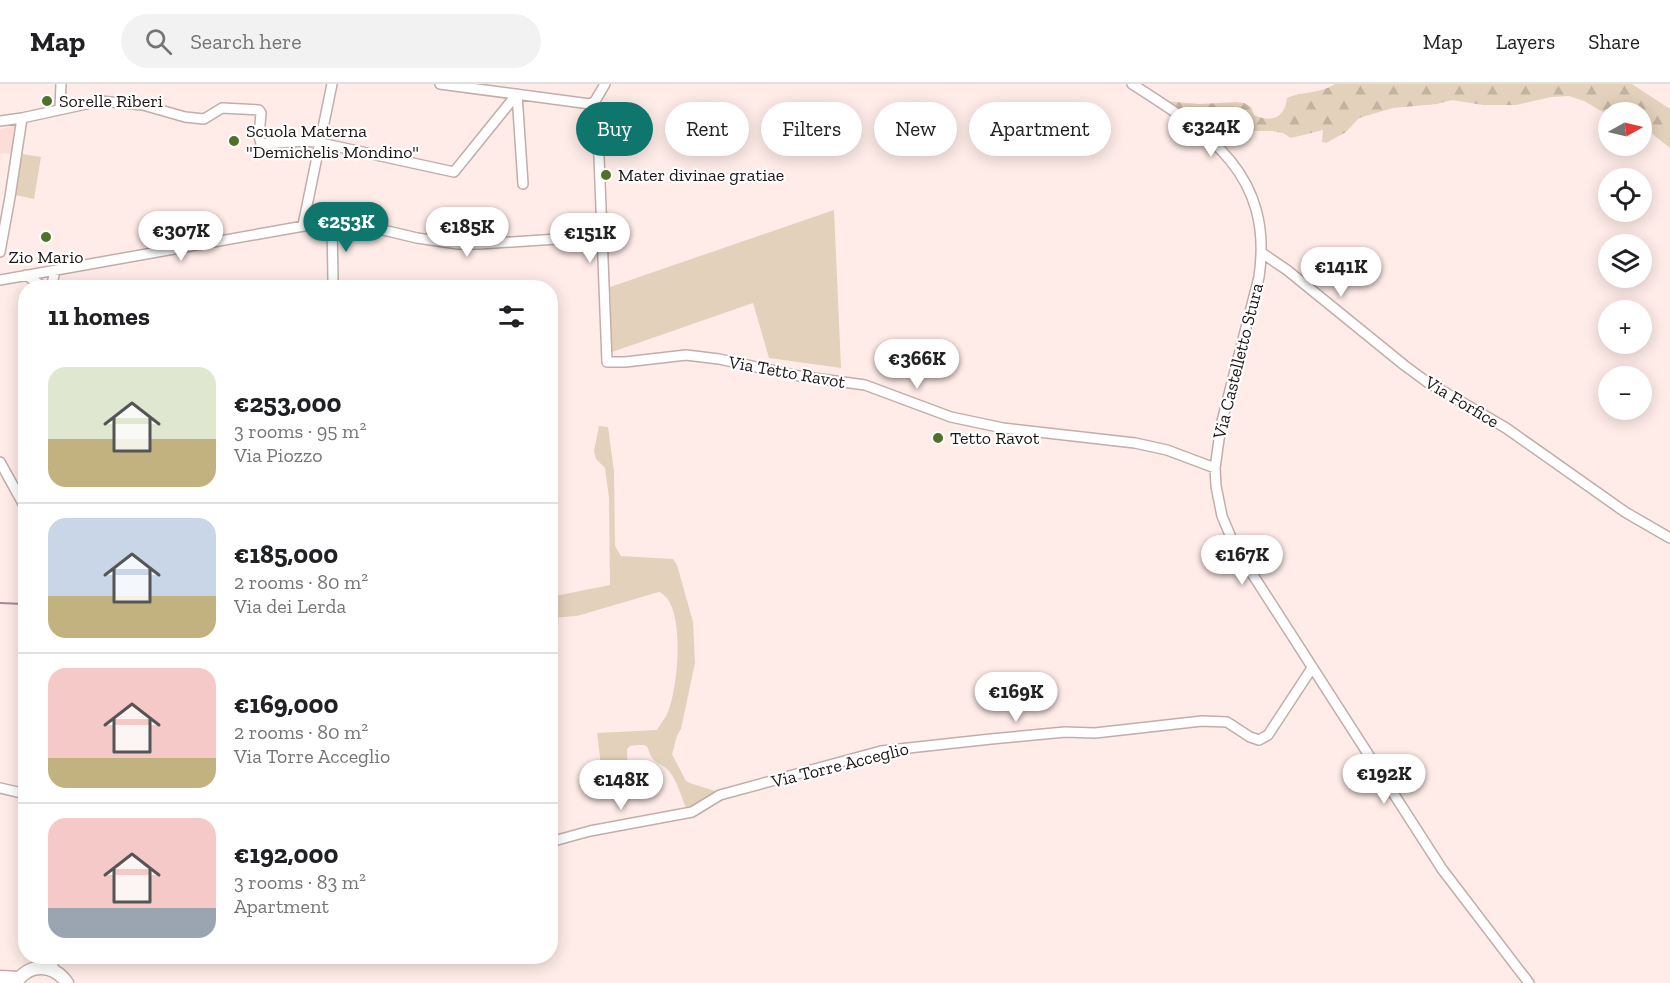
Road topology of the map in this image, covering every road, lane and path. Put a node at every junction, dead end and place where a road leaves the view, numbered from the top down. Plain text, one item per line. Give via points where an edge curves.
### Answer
1 (61, 84) edge
2 (332, 84) edge
3 (440, 84) edge
4 (605, 84) edge
5 (1132, 84) edge
6 (517, 94) junction
7 (576, 102) edge
8 (593, 102) edge
9 (60, 108) junction
10 (22, 118) junction
11 (0, 121) edge
12 (321, 143) junction
13 (598, 156) edge
14 (523, 184) dead end
15 (332, 221) junction
16 (303, 225) junction
17 (603, 236) junction
18 (0, 252) edge
19 (1263, 253) junction
20 (55, 271) junction
21 (26, 275) junction
22 (0, 280) edge
23 (33, 280) edge
24 (53, 280) edge
25 (333, 280) edge
26 (0, 462) edge
27 (1215, 468) junction
28 (18, 495) edge
29 (1670, 538) edge
30 (1312, 668) junction
31 (0, 788) edge
32 (18, 792) edge
33 (558, 840) edge
34 (40, 964) edge
35 (53, 964) edge
36 (37, 968) junction
37 (54, 970) junction
38 (0, 977) edge
39 (18, 980) edge
40 (67, 983) edge
41 (1529, 983) edge

1 - 9 street
2 - 12 street
3 - 6 street
4 - 8 street
5 - 19 street, Via Castelletto Stura via 1209,139 1236,166 1254,200
6 - 7 street
6 - 12 street via 454,172
6 - 14 street
9 - 10 street
9 - 12 street via 100,101 129,103 204,119 222,108 259,110 261,144
10 - 11 street
10 - 18 street
12 - 16 street
13 - 17 street, Via Tetto Ravot
15 - 16 street
15 - 17 street via 458,244
15 - 25 street
16 - 20 street
17 - 27 street, Via Tetto Ravot via 606,359 610,363 686,355 719,359 865,385 951,417 1003,428 1167,450
19 - 27 street, Via Castelletto Stura via 1221,424
19 - 29 street, Via Forfice via 1404,365 1506,428 1616,507
20 - 21 street
20 - 24 street
21 - 22 street
21 - 23 street
26 - 28 street
27 - 30 street, Via Castelletto Stura via 1226,528
30 - 33 street, Via Torre Acceglio via 1268,735 1260,740 1227,722 1202,721 881,751 720,795 692,812
30 - 41 street, Via Castelletto Stura via 1449,880
31 - 32 street
34 - 36 street
35 - 37 street
36 - 37 main road
36 - 39 main road
37 - 40 main road
38 - 39 main road

